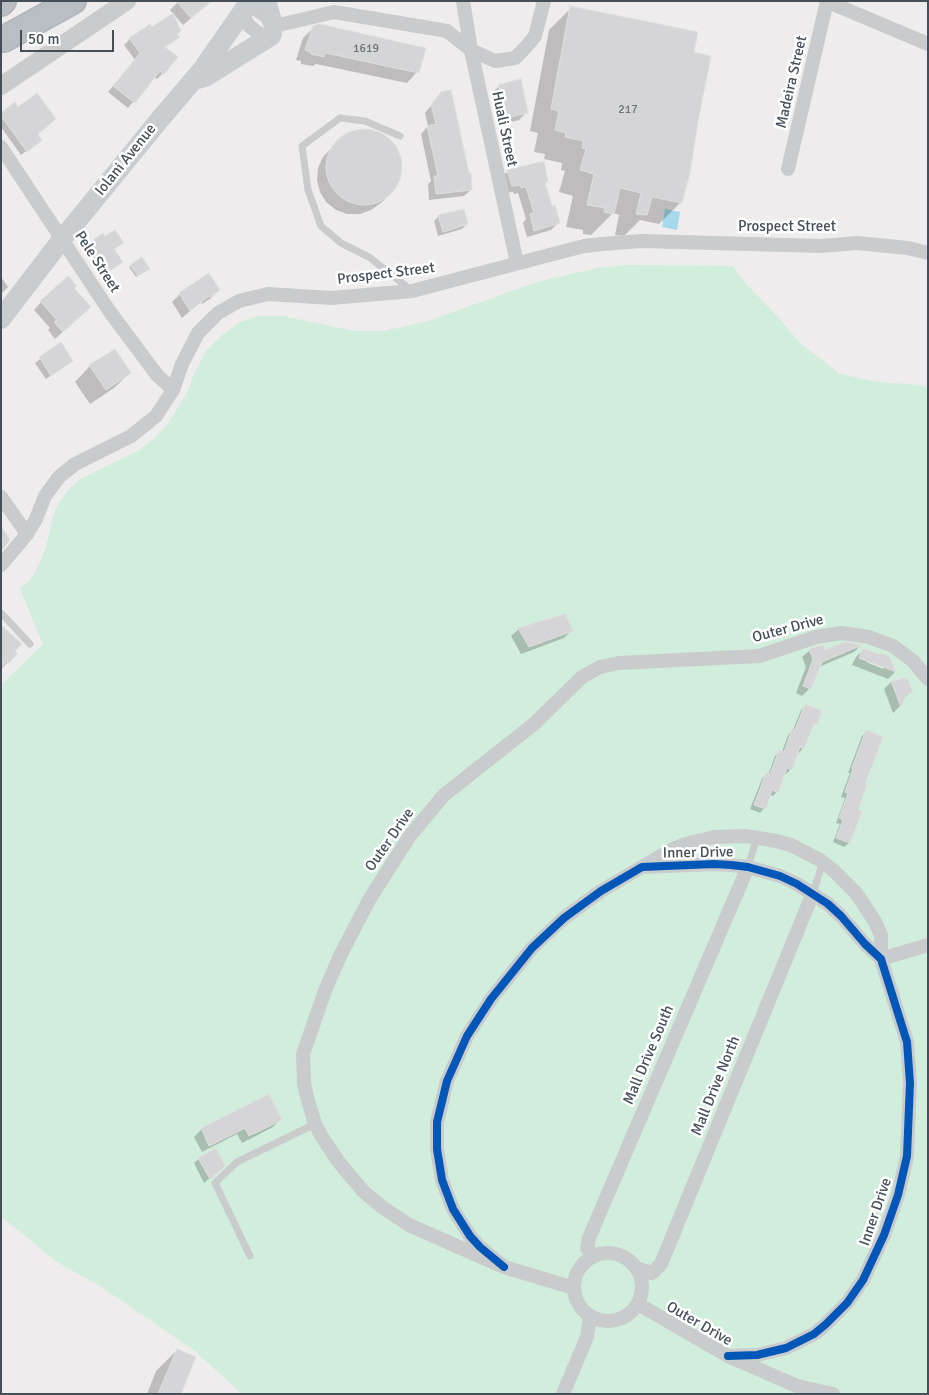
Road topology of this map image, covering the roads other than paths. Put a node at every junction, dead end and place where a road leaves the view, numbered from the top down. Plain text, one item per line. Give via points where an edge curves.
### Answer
1 (57, 1) edge
2 (73, 1) edge
3 (127, 1) edge
4 (463, 1) edge
5 (544, 1) edge
6 (826, 1) edge
7 (249, 4) edge
8 (272, 28) junction
9 (2, 40) edge
10 (928, 44) edge
11 (471, 50) junction
12 (194, 80) junction
13 (1, 86) edge
14 (400, 136) dead end
15 (1, 147) edge
16 (788, 169) dead end
17 (63, 238) junction
18 (928, 253) edge
19 (517, 263) junction
20 (412, 291) junction
21 (1, 319) edge
22 (173, 390) junction
23 (1, 497) edge
24 (27, 534) junction
25 (1, 565) edge
26 (1, 613) edge
27 (30, 644) dead end
28 (928, 679) edge
29 (757, 837) junction
30 (824, 862) junction
31 (642, 867) junction
32 (748, 867) junction
33 (813, 893) junction
34 (928, 945) edge
35 (881, 959) junction
36 (315, 1124) junction
37 (250, 1256) dead end
38 (594, 1256) junction
39 (504, 1268) junction
40 (636, 1268) junction
41 (574, 1288) junction
42 (638, 1304) junction
43 (590, 1316) junction
44 (728, 1356) junction
45 (563, 1394) edge
46 (833, 1394) edge

1 - 9 highway
2 - 9 highway
3 - 13 street
4 - 11 street, Huali Street
5 - 11 street via 536,36 515,58 495,61
6 - 10 street
6 - 16 street, Madeira Street
7 - 8 main road
7 - 8 street via 248,25 258,33
7 - 12 main road, Iolani Avenue
8 - 11 street via 334,12 447,31
8 - 12 main road via 205,77
11 - 19 street, Huali Street
12 - 17 main road, Iolani Avenue
14 - 20 lane via 365,121 340,118 302,146 308,190 321,226 341,243 370,257
15 - 17 street, Pele Street
17 - 21 main road, Iolani Avenue
17 - 22 street, Pele Street via 110,312 157,375
18 - 19 street, Prospect Street via 857,242 822,246 642,241 584,246
19 - 20 street, Prospect Street
20 - 22 street, Prospect Street via 331,298 268,294 239,302 218,313 198,333
22 - 24 street, Prospect Street via 156,416 131,436 76,464 60,477 46,496
23 - 24 street
24 - 25 street, Prospect Street
26 - 27 lane
28 - 36 street, Outer Drive via 913,661 893,646 869,637 842,633 816,637 759,656 619,663 600,667 582,677 534,724 444,795 409,837 369,900 329,980 303,1054 306,1097
29 - 30 street via 791,845
29 - 31 street via 700,840 671,850
29 - 32 lane
30 - 33 lane
30 - 35 street via 866,906 881,935
31 - 32 street, Inner Drive via 714,864
31 - 39 street, Inner Drive via 576,909 532,948 476,1021 447,1081 436,1136 442,1180 453,1209 470,1236
32 - 33 street, Inner Drive via 780,876
32 - 38 street, Mall Drive South via 589,1238 587,1248
33 - 35 street, Inner Drive via 841,916
33 - 40 street, Mall Drive North via 661,1264 652,1273
34 - 35 street
35 - 44 street, Inner Drive via 908,1042 910,1083 907,1156 884,1235 859,1287 826,1324 786,1348 757,1355
36 - 37 lane via 237,1162 215,1183
36 - 39 street, Outer Drive via 338,1161 363,1191 382,1207 409,1225
38 - 40 street via 613,1253 630,1261
38 - 41 street via 579,1269
39 - 41 street, Outer Drive
40 - 42 street via 642,1286
41 - 43 street via 578,1304
42 - 43 street via 617,1320 603,1321
42 - 44 street, Outer Drive
43 - 45 street via 587,1337
44 - 46 street, Outer Drive via 797,1386

